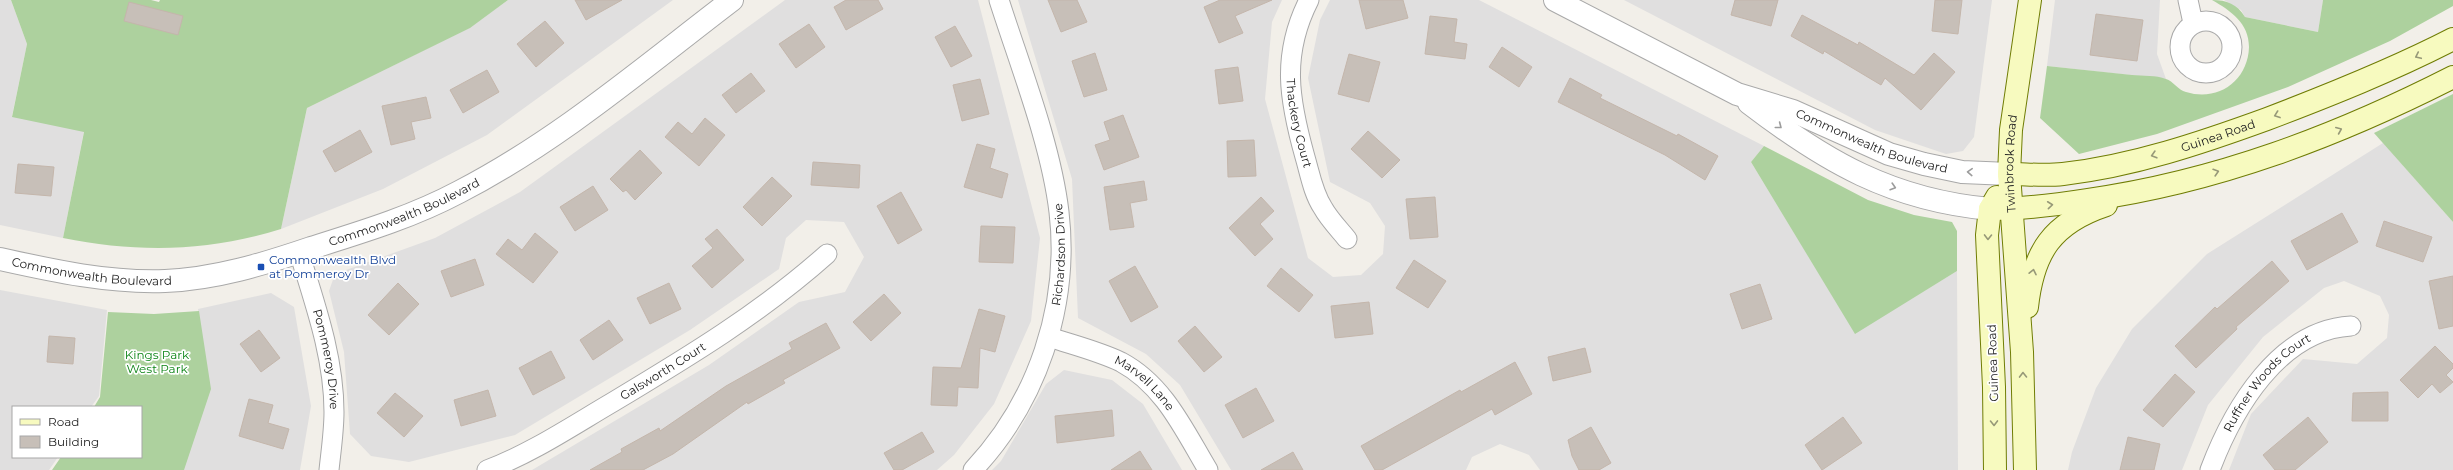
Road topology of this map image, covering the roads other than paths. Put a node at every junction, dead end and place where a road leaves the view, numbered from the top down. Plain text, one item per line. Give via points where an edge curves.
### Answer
1 (732, 0) edge
2 (999, 0) edge
3 (1309, 0) edge
4 (1556, 0) edge
5 (2030, 0) edge
6 (2188, 0) edge
7 (2193, 24) dead end
8 (2453, 40) edge
9 (2453, 76) edge
10 (1737, 94) junction
11 (2008, 174) junction
12 (2179, 184) junction
13 (2001, 209) junction
14 (1347, 239) dead end
15 (299, 252) junction
16 (827, 254) dead end
17 (0, 259) edge
18 (2351, 326) dead end
19 (1049, 337) junction
20 (2022, 352) junction
21 (330, 470) edge
22 (487, 470) edge
23 (973, 470) edge
24 (1208, 470) edge
25 (1995, 470) edge
26 (2025, 470) edge
27 (2210, 470) edge

1 - 15 street, Commonwealth Boulevard via 555,133 495,173 458,193 387,224
2 - 19 street, Richardson Drive via 1043,140 1059,212 1061,269
3 - 14 street, Thackery Court via 1296,29 1291,55 1290,84 1293,112 1314,190 1322,208
4 - 10 street, Commonwealth Boulevard
5 - 11 main road, Twinbrook Road via 2010,130
6 - 7 street
8 -> 11 main road, Guinea Road via 2314,101 2219,136 2130,162 2062,174
12 -> 9 main road via 2271,156 2327,135 2388,110
11 -> 10 street, Commonwealth Boulevard via 1962,172 1924,164 1852,139 1793,111
10 -> 13 street, Commonwealth Boulevard via 1792,136 1836,163 1878,182 1965,207
11 - 13 main road, Guinea Road
13 -> 12 main road via 2116,196
20 -> 12 main road via 2035,264 2044,247 2059,230 2080,216 2104,206
13 - 20 main road, Twinbrook Road
13 -> 25 main road, Guinea Road via 1987,234
15 - 17 street, Commonwealth Boulevard via 229,272 165,281 122,280 61,273
15 - 21 street, Pommeroy Drive via 322,327 330,368 334,412
16 - 22 street, Galsworth Court via 790,287 704,348 530,451
18 - 27 street, Ruffner Woods Court via 2332,327 2306,339 2270,369 2232,418
19 - 23 street, Richardson Drive via 1022,403 1009,425
19 - 24 street, Marvell Lane via 1122,363 1145,379 1172,410
26 -> 20 main road

